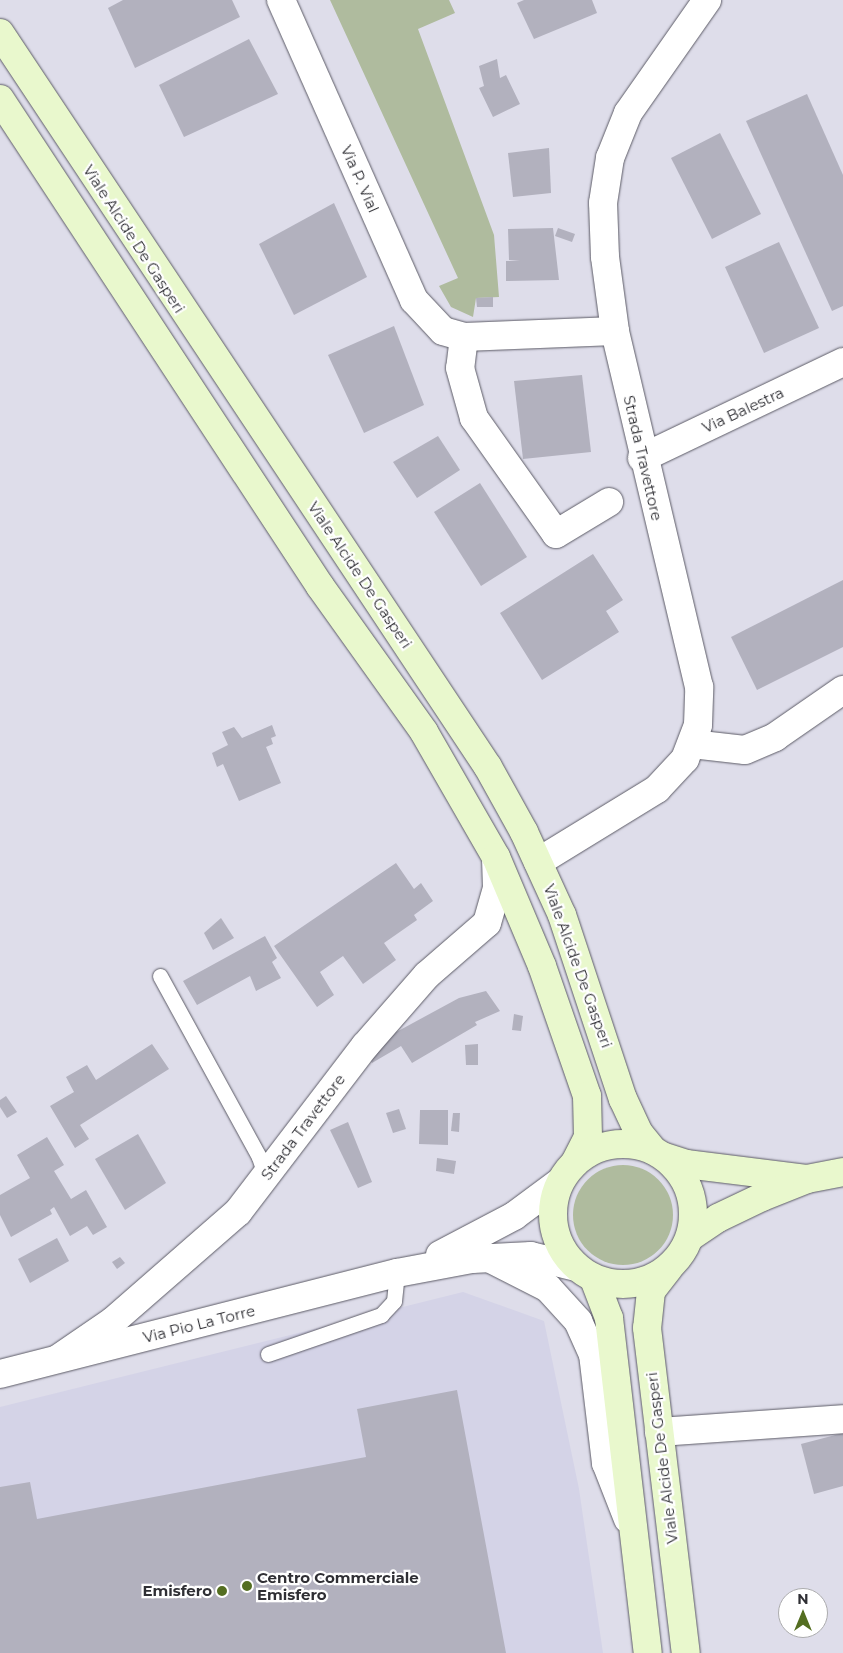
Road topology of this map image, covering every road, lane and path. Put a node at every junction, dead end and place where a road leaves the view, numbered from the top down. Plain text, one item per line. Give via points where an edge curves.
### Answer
1 (281, 0) edge
2 (707, 0) edge
3 (0, 33) edge
4 (0, 99) edge
5 (615, 332) junction
6 (464, 337) junction
7 (843, 362) edge
8 (642, 458) junction
9 (609, 502) dead end
10 (843, 690) edge
11 (692, 744) junction
12 (496, 856) junction
13 (538, 862) junction
14 (160, 976) dead end
15 (659, 1154) junction
16 (567, 1172) junction
17 (843, 1172) edge
18 (266, 1177) junction
19 (807, 1179) junction
20 (690, 1237) junction
21 (490, 1258) junction
22 (669, 1268) junction
23 (397, 1273) junction
24 (585, 1273) junction
25 (268, 1354) dead end
26 (54, 1361) junction
27 (0, 1374) edge
28 (843, 1419) edge
29 (658, 1432) junction
30 (633, 1531) junction
31 (648, 1653) edge
32 (686, 1653) edge

1 - 6 street, Via P. Vial via 414,300 443,331
2 - 5 street, Strada Travettore via 635,100 610,158 603,228
3 - 13 main road, Viale Alcide De Gasperi via 192,328 469,737
4 - 12 main road via 320,586 424,732
5 - 6 street, Via P. Vial
5 - 8 street, Strada Travettore
6 - 9 street via 460,368 474,418 556,534
7 - 8 street, Via Balestra
8 - 11 street, Strada Travettore via 699,687 700,707
10 - 11 street via 774,737 745,750
11 - 13 street, Strada Travettore via 674,774 657,789
12 - 16 main road via 542,966 587,1096 588,1137
12 - 18 street, Strada Travettore via 497,887 487,923 456,946 420,982 365,1046
13 - 15 main road, Viale Alcide De Gasperi via 562,915 630,1117
14 - 18 lane via 259,1157
15 - 16 main road via 630,1144 606,1146
15 - 19 main road via 686,1164
15 - 20 main road, Viale Alcide De Gasperi via 681,1173 691,1193 694,1215
16 - 23 street, Via Pio La Torre via 467,1243
16 - 24 main road via 552,1218 564,1253
17 - 19 main road
18 - 26 street, Strada Travettore via 238,1212 191,1257 113,1321
19 - 20 main road via 718,1218
20 - 22 main road, Viale Alcide De Gasperi
21 - 23 street, Via Pio La Torre
21 - 24 street, Via Pio La Torre via 531,1256
21 - 30 street via 548,1288 578,1321 592,1354 606,1463
22 - 24 main road, Viale Alcide De Gasperi via 641,1283 609,1284
22 - 29 main road, Viale Alcide De Gasperi via 651,1291 647,1328
23 - 25 lane via 394,1301 380,1315
23 - 26 street, Via Pio La Torre
24 - 30 main road via 608,1318
26 - 27 street, Via Pio La Torre
28 - 29 street
29 - 32 main road, Viale Alcide De Gasperi
30 - 31 main road

